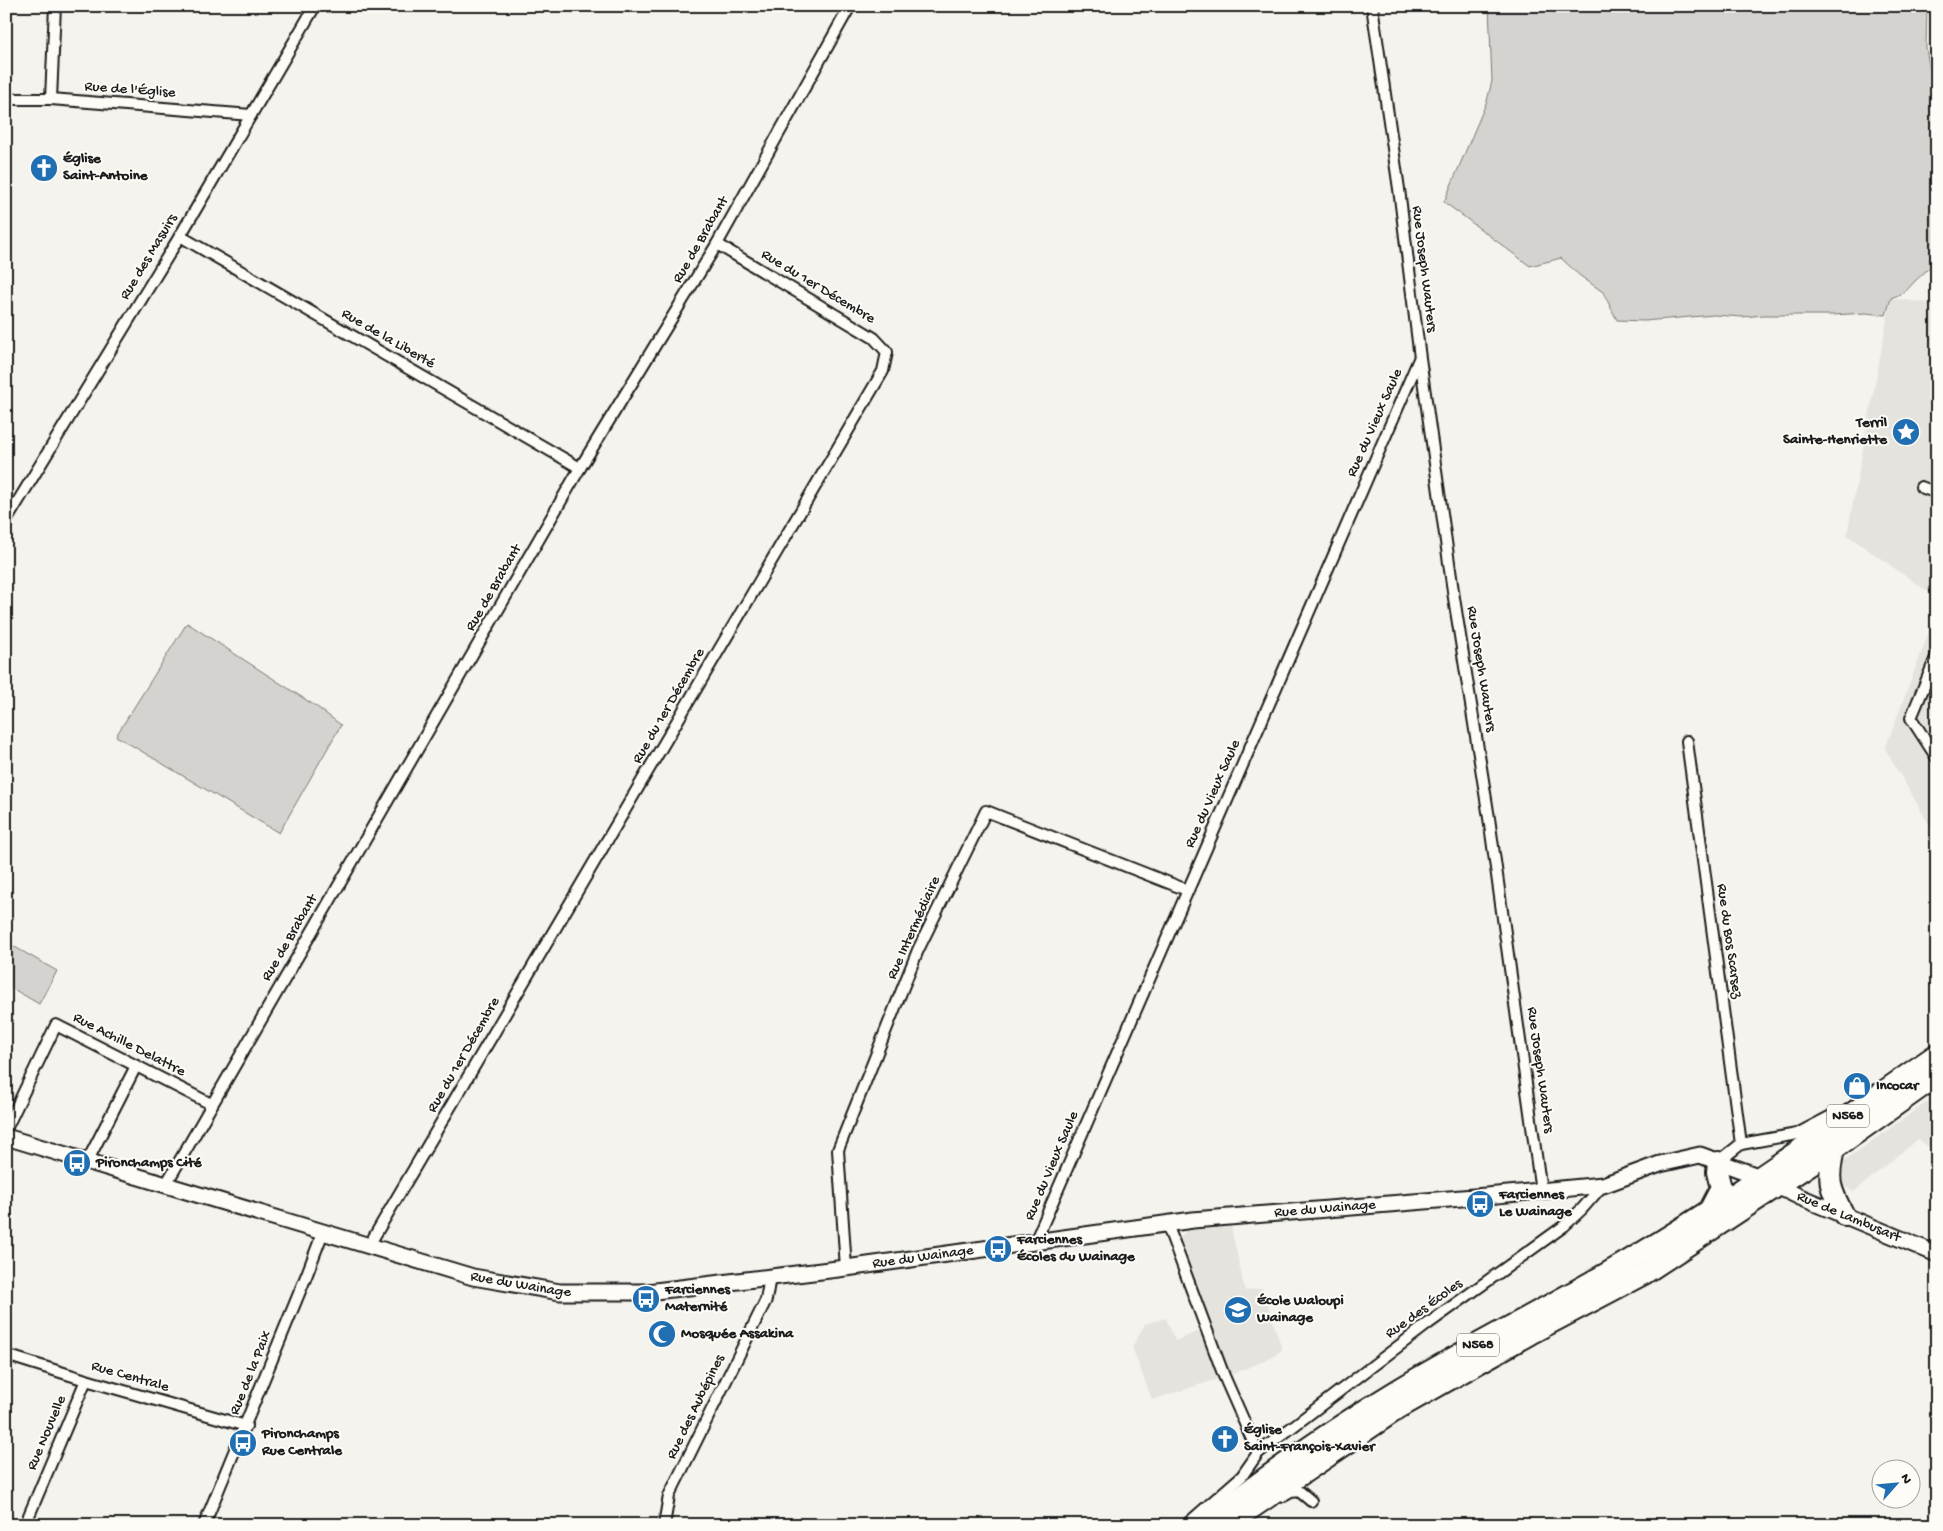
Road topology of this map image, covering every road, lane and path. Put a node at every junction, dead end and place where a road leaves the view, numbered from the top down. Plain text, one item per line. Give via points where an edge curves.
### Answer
1 (55, 6) edge
2 (315, 6) edge
3 (847, 6) edge
4 (1372, 6) edge
5 (6, 99) edge
6 (51, 99) junction
7 (251, 115) junction
8 (180, 236) junction
9 (717, 244) junction
10 (1420, 358) junction
11 (580, 468) junction
12 (1921, 486) dead end
13 (1937, 493) edge
14 (6, 521) edge
15 (1937, 655) edge
16 (1687, 741) dead end
17 (1937, 758) edge
18 (1187, 890) junction
19 (1937, 1054) edge
20 (136, 1066) junction
21 (1937, 1076) edge
22 (211, 1104) junction
23 (1837, 1113) dead end
24 (6, 1130) edge
25 (6, 1137) edge
26 (1741, 1144) junction
27 (1834, 1149) junction
28 (87, 1162) junction
29 (1718, 1162) junction
30 (1769, 1182) junction
31 (1603, 1185) junction
32 (165, 1186) junction
33 (1541, 1191) junction
34 (1709, 1212) junction
35 (1844, 1215) junction
36 (1167, 1224) junction
37 (323, 1232) junction
38 (1035, 1242) junction
39 (368, 1247) junction
40 (1937, 1254) edge
41 (846, 1268) junction
42 (770, 1277) junction
43 (6, 1355) edge
44 (86, 1380) junction
45 (246, 1426) junction
46 (1258, 1453) junction
47 (1311, 1501) dead end
48 (24, 1525) edge
49 (204, 1525) edge
50 (664, 1525) edge
51 (1186, 1525) edge
52 (1204, 1525) edge
53 (1227, 1525) edge
54 (1244, 1525) edge

1 - 6 street
2 - 7 street, Rue des Masuirs
3 - 9 street, Rue de Brabant via 849,8
4 - 10 street, Rue Joseph Wauters
5 - 6 street, Rue de l'Église
6 - 7 street, Rue de l'Église
7 - 8 street, Rue des Masuirs
8 - 11 street, Rue de la Liberté
8 - 14 street, Rue des Masuirs
9 - 11 street, Rue de Brabant
9 - 39 street, Rue du 1er Décembre via 874,338 887,352 883,370
10 - 18 street, Rue du Vieux Saule
10 - 33 street, Rue Joseph Wauters
11 - 22 street, Rue de Brabant
12 - 13 street
15 - 17 street via 1911,718
16 - 26 street, Rue du Bos Scarsez
18 - 38 street, Rue du Vieux Saule
18 - 41 street, Rue Intermédiaire via 986,811 918,950 838,1150
19 - 30 highway, N568
20 - 22 street, Rue Achille Delattre
20 - 24 street, Rue Achille Delattre via 56,1025
20 - 28 street
21 - 27 highway, N568
22 - 32 street, Rue de Brabant
23 - 26 street via 1797,1134
25 - 28 street, Rue du Wainage
26 - 29 street
27 - 30 highway, N568
27 - 35 highway via 1829,1171 1832,1194
28 - 32 street, Rue du Wainage
29 - 30 street, Rue du Wainage
29 - 31 street, Rue du Wainage via 1700,1155 1660,1164
29 - 34 highway via 1721,1188
30 - 34 highway, N568
30 - 35 street, Rue de Lambusart
30 - 53 highway, N568 via 1644,1274 1399,1408
31 - 33 street, Rue du Wainage
31 - 46 street, Rue des Écoles via 1564,1226 1429,1323
32 - 37 street, Rue du Wainage
33 - 36 street, Rue du Wainage
34 - 52 highway, N568 via 1391,1394 1308,1448
35 - 40 street, Rue de Lambusart
36 - 38 street, Rue du Wainage
36 - 46 street via 1224,1376
37 - 39 street, Rue du Wainage
37 - 45 street, Rue de la Paix
38 - 41 street, Rue du Wainage
39 - 42 street, Rue du Wainage via 473,1277 560,1292 647,1292
41 - 42 street, Rue du Wainage
42 - 50 street, Rue des Aubépines via 766,1300 669,1496
43 - 44 street, Rue Centrale
44 - 45 street, Rue Centrale
44 - 48 street, Rue Nouvelle
45 - 49 street, Rue de la Paix
46 - 51 street, Rue des Écoles via 1242,1476
47 - 54 street via 1299,1491 1291,1492

